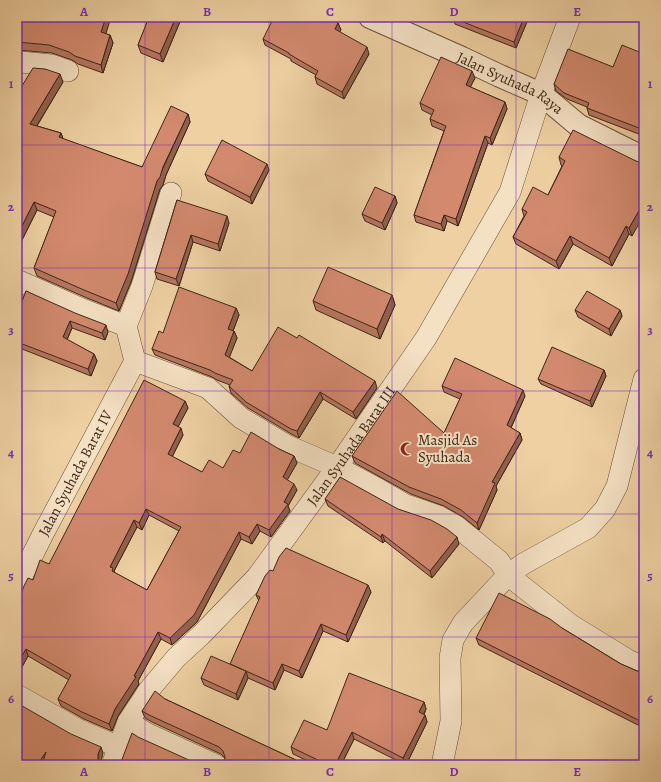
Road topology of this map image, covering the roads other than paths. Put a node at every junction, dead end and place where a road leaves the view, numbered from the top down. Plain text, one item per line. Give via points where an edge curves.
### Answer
1 (370, 17) edge
2 (570, 17) edge
3 (17, 61) edge
4 (68, 71) dead end
5 (541, 94) junction
6 (644, 158) edge
7 (171, 193) dead end
8 (17, 280) edge
9 (126, 326) junction
10 (135, 361) junction
11 (644, 379) edge
12 (336, 467) junction
13 (503, 568) junction
14 (17, 586) edge
15 (644, 667) edge
16 (17, 695) edge
17 (128, 722) junction
18 (116, 756) edge
19 (216, 765) edge
20 (442, 765) edge

1 - 5 street, Jalan Syuhada Raya
2 - 5 street, Jalan Syuhada Barat III
3 - 4 street via 51,65
5 - 6 street, Jalan Syuhada Raya via 578,125
5 - 12 street, Jalan Syuhada Barat III via 510,192 426,338
7 - 9 street via 142,286
8 - 9 street
9 - 10 street
10 - 12 street via 208,388 241,418 288,446
10 - 14 street, Jalan Syuhada Barat IV
11 - 13 street via 617,486 605,509 588,528 523,564
12 - 13 street via 406,506 438,516 456,526
12 - 17 street, Jalan Syuhada Barat III via 257,577 176,658 149,690
13 - 15 street via 571,625
13 - 20 street via 453,640 450,658 451,721
16 - 18 street via 79,730
17 - 18 street, Jalan Syuhada Barat III
17 - 19 street

